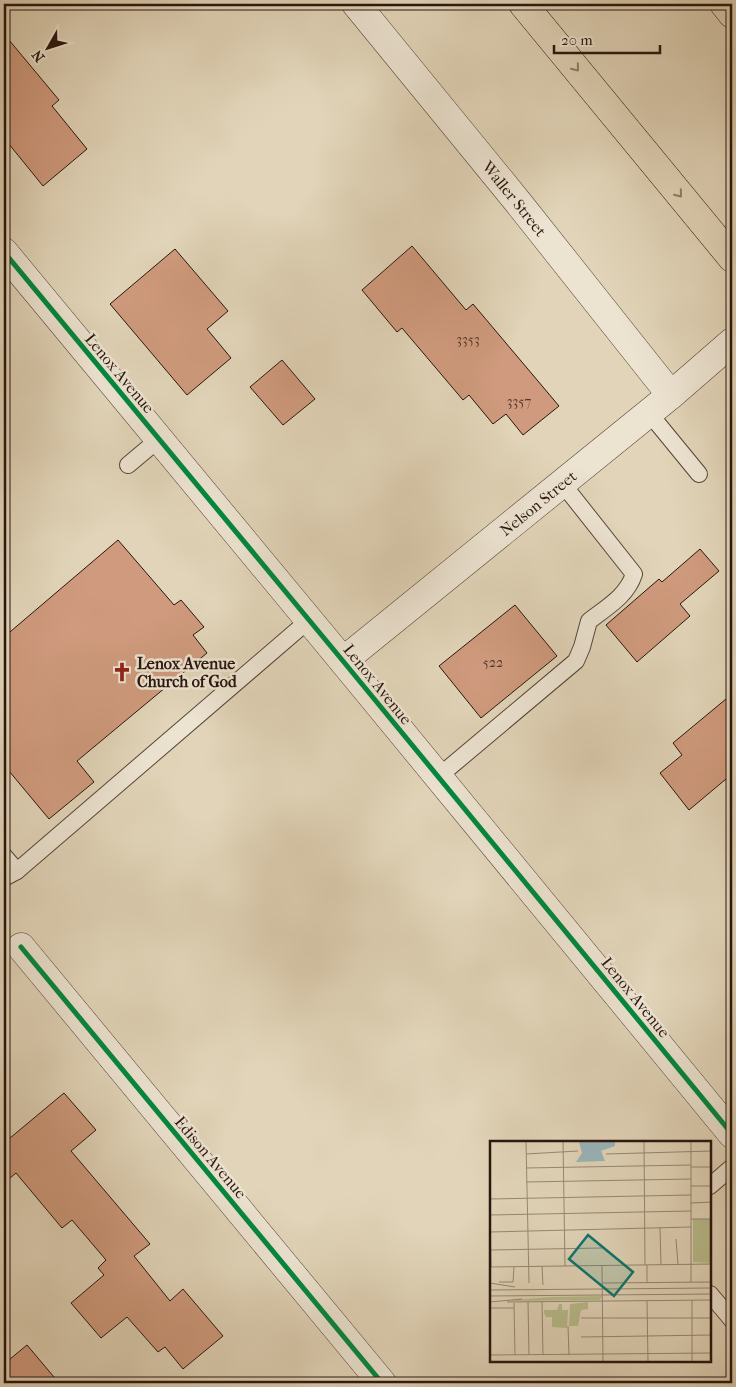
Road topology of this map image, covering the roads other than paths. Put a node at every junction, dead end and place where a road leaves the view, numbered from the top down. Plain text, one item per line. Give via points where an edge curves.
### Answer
1 (356, 4) edge
2 (522, 4) edge
3 (724, 4) edge
4 (732, 14) edge
5 (4, 252) edge
6 (727, 252) edge
7 (732, 342) edge
8 (671, 395) junction
9 (649, 413) junction
10 (159, 439) junction
11 (128, 465) dead end
12 (699, 474) dead end
13 (562, 483) junction
14 (309, 620) junction
15 (343, 661) junction
16 (438, 777) junction
17 (4, 856) edge
18 (10, 875) edge
19 (21, 947) dead end
20 (732, 1134) edge
21 (732, 1167) edge
22 (711, 1185) edge
23 (711, 1295) edge
24 (732, 1320) edge
25 (382, 1383) edge

1 - 8 street, Waller Street
2 -> 6 highway
3 - 4 highway
5 - 10 street, Lenox Avenue
7 - 8 street, Nelson Street
8 - 9 street, Nelson Street
9 - 12 lane
9 - 13 street, Nelson Street
10 - 11 lane
10 - 14 street, Lenox Avenue
13 - 15 street, Nelson Street
13 - 16 lane via 634,574 631,584 619,598 589,621 576,661
14 - 15 street, Lenox Avenue
14 - 18 lane
15 - 16 street, Lenox Avenue
16 - 20 street, Lenox Avenue
17 - 18 lane
19 - 25 street, Edison Avenue
21 - 22 lane
23 - 24 lane

